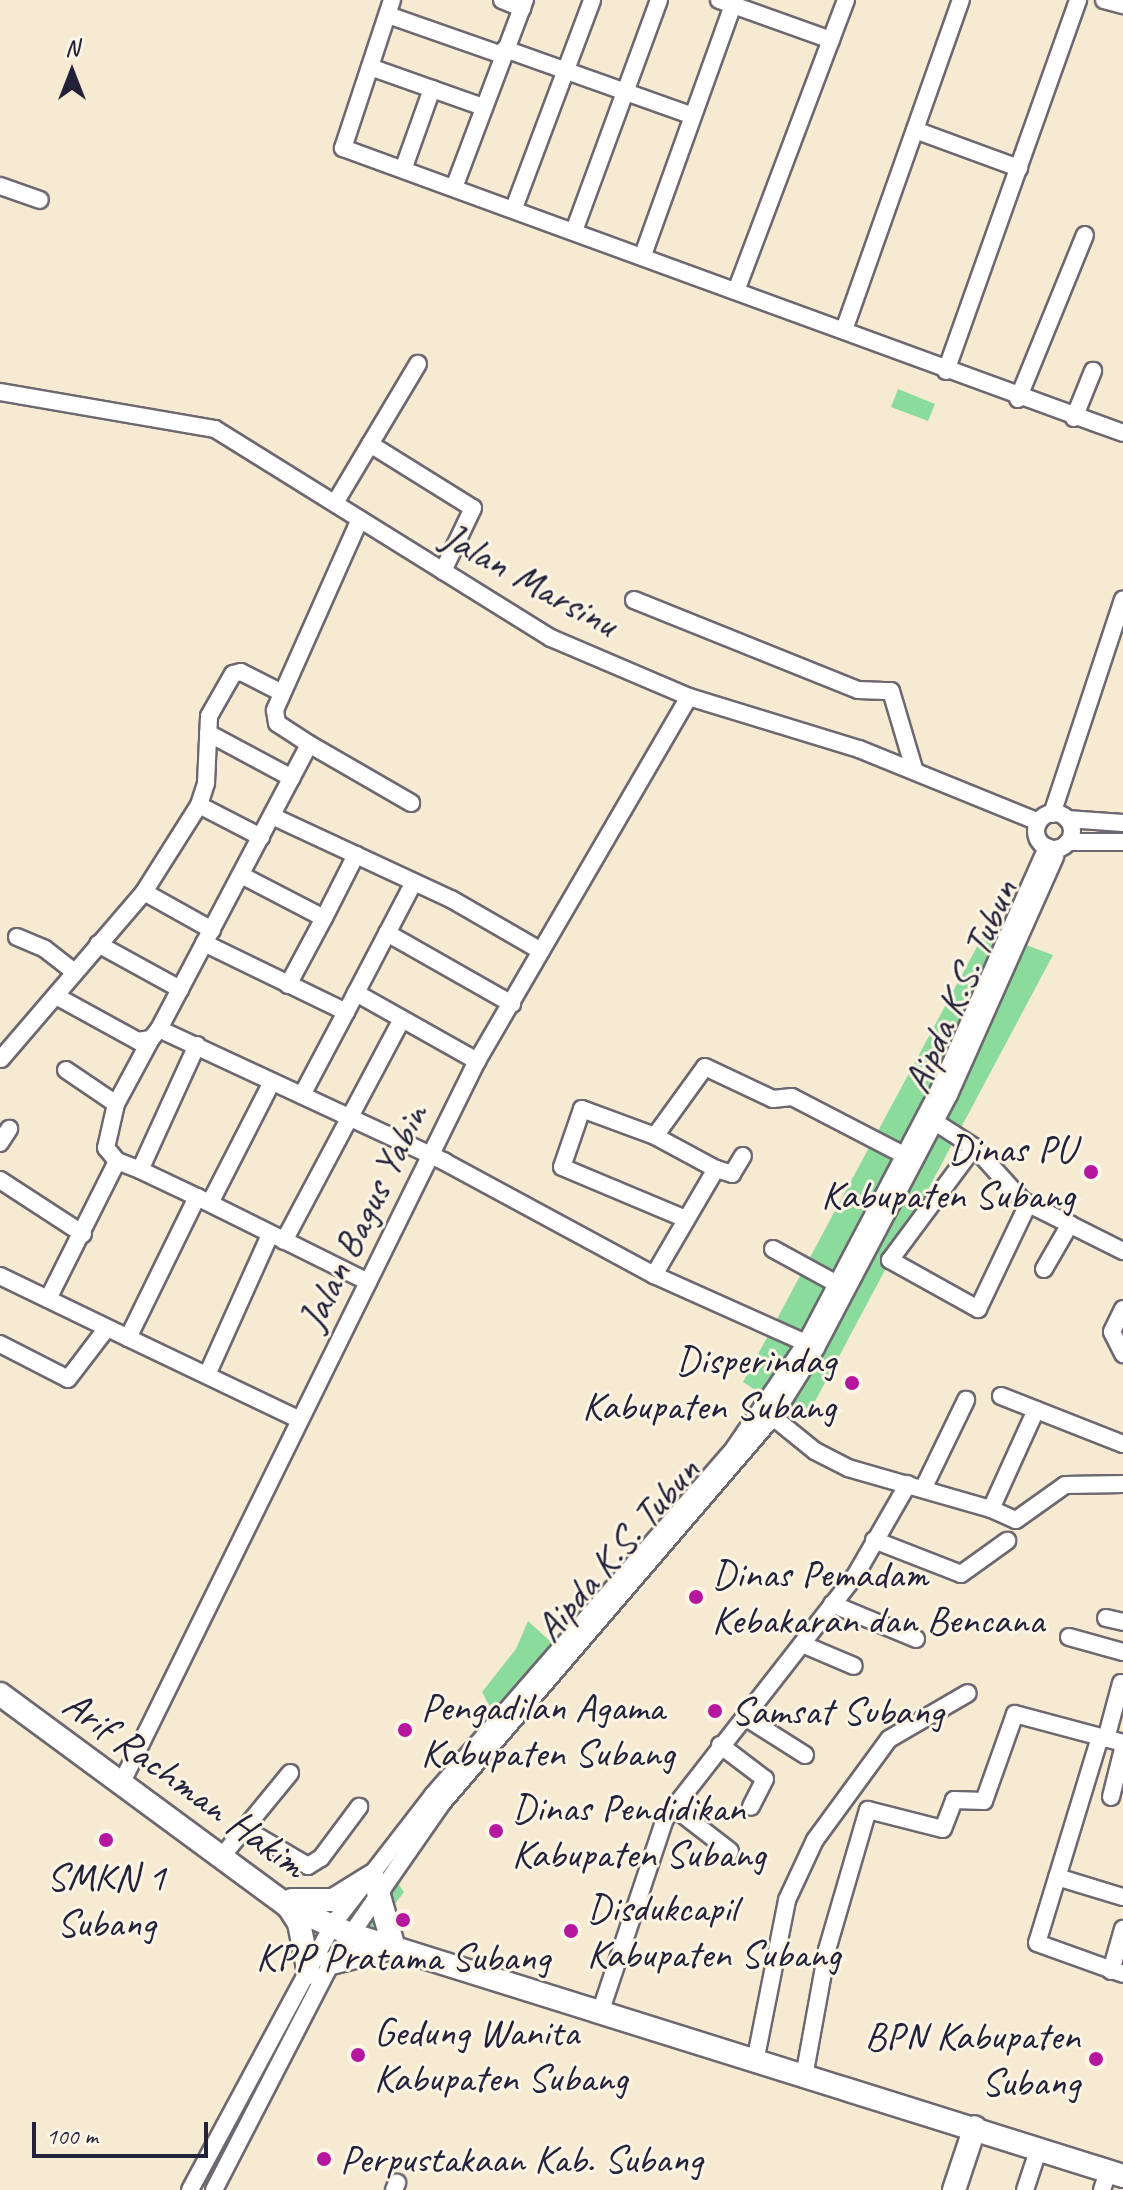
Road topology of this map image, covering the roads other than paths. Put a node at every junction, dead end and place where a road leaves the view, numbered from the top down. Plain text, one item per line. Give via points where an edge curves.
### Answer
1 (502, 0) edge
2 (592, 0) edge
3 (659, 0) edge
4 (846, 0) edge
5 (961, 0) edge
6 (1078, 0) edge
7 (1104, 0) edge
8 (729, 2) edge
9 (524, 4) edge
10 (1123, 5) edge
11 (390, 8) edge
12 (831, 40) junction
13 (504, 52) junction
14 (370, 67) junction
15 (565, 69) junction
16 (432, 89) junction
17 (627, 94) junction
18 (483, 107) junction
19 (690, 115) junction
20 (915, 130) junction
21 (404, 167) junction
22 (1019, 168) junction
23 (455, 185) junction
24 (0, 186) edge
25 (40, 200) dead end
26 (514, 208) junction
27 (574, 231) junction
28 (1085, 235) dead end
29 (643, 255) junction
30 (736, 291) junction
31 (844, 330) junction
32 (418, 364) dead end
33 (946, 371) junction
34 (1093, 371) dead end
35 (0, 392) edge
36 (1018, 399) junction
37 (1074, 418) junction
38 (1123, 433) edge
39 (370, 444) junction
40 (335, 503) junction
41 (359, 521) junction
42 (443, 571) junction
43 (1123, 599) edge
44 (634, 600) dead end
45 (282, 693) junction
46 (689, 697) junction
47 (208, 733) junction
48 (309, 744) junction
49 (915, 772) junction
50 (292, 778) junction
51 (411, 803) dead end
52 (199, 805) junction
53 (272, 816) junction
54 (1053, 818) junction
55 (1123, 823) edge
56 (261, 837) junction
57 (1123, 842) edge
58 (1058, 846) junction
59 (356, 855) junction
60 (241, 875) junction
61 (413, 884) junction
62 (144, 892) junction
63 (324, 918) junction
64 (387, 933) junction
65 (208, 936) junction
66 (17, 937) dead end
67 (98, 944) junction
68 (541, 951) junction
69 (74, 972) junction
70 (288, 985) junction
71 (180, 989) junction
72 (356, 993) junction
73 (56, 996) junction
74 (512, 1004) junction
75 (346, 1012) junction
76 (402, 1019) junction
77 (155, 1034) junction
78 (197, 1045) junction
79 (1, 1059) edge
80 (477, 1061) junction
81 (66, 1070) dead end
82 (272, 1082) junction
83 (302, 1095) junction
84 (116, 1104) junction
85 (349, 1117) junction
86 (935, 1122) junction
87 (655, 1136) junction
88 (974, 1147) junction
89 (904, 1155) junction
90 (430, 1156) junction
91 (743, 1156) dead end
92 (117, 1161) junction
93 (716, 1169) junction
94 (140, 1170) junction
95 (0, 1180) edge
96 (204, 1200) junction
97 (1028, 1204) junction
98 (686, 1219) junction
99 (1070, 1224) junction
100 (83, 1234) junction
101 (277, 1238) junction
102 (773, 1249) dead end
103 (1123, 1251) edge
104 (1044, 1269) dead end
105 (654, 1275) junction
106 (0, 1276) edge
107 (368, 1282) junction
108 (837, 1284) junction
109 (48, 1299) junction
110 (1123, 1309) edge
111 (107, 1328) junction
112 (128, 1338) junction
113 (806, 1343) junction
114 (0, 1344) edge
115 (1123, 1354) edge
116 (207, 1375) junction
117 (1001, 1396) dead end
118 (966, 1400) dead end
119 (1036, 1410) junction
120 (773, 1417) junction
121 (298, 1419) junction
122 (1123, 1444) edge
123 (1123, 1484) edge
124 (916, 1486) junction
125 (991, 1509) junction
126 (874, 1540) junction
127 (1007, 1541) dead end
128 (832, 1604) junction
129 (1106, 1618) dead end
130 (1123, 1622) edge
131 (1069, 1637) dead end
132 (916, 1639) dead end
133 (802, 1644) junction
134 (1123, 1652) edge
135 (854, 1666) dead end
136 (1121, 1683) edge
137 (968, 1693) dead end
138 (0, 1694) edge
139 (745, 1717) junction
140 (1103, 1738) junction
141 (720, 1745) junction
142 (1123, 1746) edge
143 (805, 1755) dead end
144 (290, 1773) dead end
145 (123, 1780) junction
146 (1111, 1797) dead end
147 (359, 1807) dead end
148 (673, 1807) junction
149 (751, 1807) dead end
150 (245, 1829) junction
151 (730, 1851) dead end
152 (223, 1855) junction
153 (1057, 1877) junction
154 (375, 1884) junction
155 (1123, 1897) edge
156 (284, 1902) junction
157 (346, 1923) junction
158 (1123, 1929) edge
159 (393, 1948) junction
160 (331, 1963) junction
161 (309, 1973) junction
162 (1117, 1973) edge
163 (600, 2013) junction
164 (755, 2062) junction
165 (804, 2077) junction
166 (975, 2127) junction
167 (1039, 2148) junction
168 (1111, 2179) edge
169 (190, 2190) edge
170 (214, 2190) edge
171 (954, 2190) edge
172 (1025, 2190) edge

1 - 9 street
2 - 15 street
3 - 17 street
4 - 12 street
5 - 20 street
6 - 22 street
7 - 10 street
8 - 12 street
8 - 19 street
9 - 13 street
11 - 13 street
11 - 14 street
12 - 30 street
13 - 15 street
13 - 18 street
14 - 16 street
14 - 21 street via 343,148
15 - 17 street
15 - 26 street
16 - 18 street
16 - 21 street
17 - 19 street
17 - 27 street
18 - 23 street
19 - 29 street
20 - 22 street
20 - 31 street
21 - 23 street
22 - 33 street
23 - 26 street
24 - 25 street
26 - 27 street
27 - 29 street
28 - 36 street
29 - 30 street
30 - 31 street
31 - 33 street
32 - 39 street
33 - 36 street
34 - 37 street
35 - 40 street, Jalan Marsinu via 198,424 238,440
36 - 37 street
37 - 38 street
39 - 40 street
39 - 42 street via 473,508
40 - 41 street, Jalan Marsinu
41 - 42 street, Jalan Marsinu
41 - 45 street
42 - 46 street, Jalan Marsinu via 551,638
43 - 54 street
44 - 49 street via 858,690 891,691
45 - 47 street via 236,673 209,716
45 - 48 street via 275,710 277,723
46 - 49 street, Jalan Marsinu via 859,749
46 - 68 street, Jalan Bagus Yabin
47 - 50 street
47 - 52 street via 206,783
48 - 50 street
48 - 51 street
49 - 54 street, Jalan Marsinu
50 - 53 street
52 - 56 street
52 - 62 street
53 - 56 street
53 - 59 street
54 - 55 street, Jalan Marsinu
54 - 58 street via 1072,830
54 - 58 street via 1037,836
56 - 60 street
57 - 58 street
58 - 86 street, Aipda K.S. Tubun
58 - 89 street, Aipda K.S. Tubun
59 - 61 street
59 - 63 street
60 - 63 street
60 - 65 street
61 - 64 street
61 - 68 street via 451,899
62 - 65 street
62 - 67 street
63 - 70 street
64 - 72 street
64 - 74 street
65 - 70 street
65 - 71 street
66 - 69 street via 45,949
67 - 69 street
67 - 71 street
68 - 74 street, Jalan Bagus Yabin
69 - 73 street
70 - 75 street
71 - 77 street
72 - 75 street
72 - 76 street
73 - 77 street via 138,1041
73 - 79 street
74 - 80 street, Jalan Bagus Yabin
75 - 83 street
76 - 80 street
76 - 85 street
77 - 78 street
77 - 84 street
78 - 82 street
78 - 94 street
80 - 90 street, Jalan Bagus Yabin
81 - 84 street
82 - 83 street
82 - 96 street
83 - 85 street
84 - 92 street via 106,1148
85 - 90 street
85 - 101 street
86 - 88 street
86 - 120 street, Aipda K.S. Tubun via 816,1348
87 - 89 street via 705,1067 773,1099 792,1097
87 - 93 street
87 - 98 street via 584,1108 561,1165
88 - 97 street
88 - 97 street via 890,1260 978,1309
89 - 108 street, Aipda K.S. Tubun
90 - 105 street
90 - 107 street, Jalan Bagus Yabin
91 - 93 street via 732,1174
92 - 94 street
92 - 100 street
93 - 98 street
94 - 96 street
95 - 100 street
96 - 101 street
96 - 112 street
97 - 99 street
98 - 105 street
99 - 103 street
99 - 104 street
100 - 109 street
101 - 107 street
101 - 116 street
102 - 108 street
105 - 113 street
106 - 109 street
107 - 121 street, Jalan Bagus Yabin
108 - 113 street, Aipda K.S. Tubun
109 - 111 street
110 - 115 street via 1112,1332
111 - 112 street
111 - 114 street via 68,1379
112 - 116 street
113 - 154 street, Aipda K.S. Tubun via 735,1447 433,1795
116 - 121 street
117 - 119 street
118 - 124 street
119 - 122 street
119 - 125 street
120 - 124 street via 830,1459
120 - 154 street, Aipda K.S. Tubun
121 - 145 street, Jalan Bagus Yabin
123 - 125 street via 1065,1485 1016,1520
124 - 125 street
124 - 126 street
126 - 127 street via 961,1574
126 - 128 street
128 - 132 street
128 - 133 street
129 - 130 street
131 - 134 street
133 - 135 street
133 - 139 street
136 - 140 street
137 - 164 street via 889,1739 815,1840 787,1900
138 - 145 main road, Arif Rachman Hakim
139 - 141 street
139 - 143 street
140 - 142 street
140 - 153 street
140 - 165 street via 1015,1714 984,1801 954,1800 943,1829 868,1810 829,1940
141 - 148 street
141 - 149 street via 765,1779
142 - 146 street
144 - 150 street
145 - 152 main road, Arif Rachman Hakim
147 - 150 street via 321,1858 308,1866
148 - 151 street
148 - 163 street via 647,1860
150 - 152 street
152 - 156 main road, Arif Rachman Hakim
153 - 155 street
153 - 162 street via 1038,1946
154 - 156 main road via 333,1900
154 - 157 street, Aipda K.S. Tubun
154 - 159 main road
156 - 157 main road, Arif Rachman Hakim
156 - 161 main road via 299,1923
157 - 159 main road, Arif Rachman Hakim
157 - 160 street
157 - 161 street
158 - 162 street
159 - 160 main road
159 - 163 main road, Arif Rachman Hakim
160 - 170 street
161 - 169 street
163 - 164 main road, Arif Rachman Hakim
164 - 165 main road, Arif Rachman Hakim
165 - 166 main road, Arif Rachman Hakim
166 - 167 main road, Arif Rachman Hakim
166 - 171 main road
167 - 168 main road, Arif Rachman Hakim
167 - 172 street

